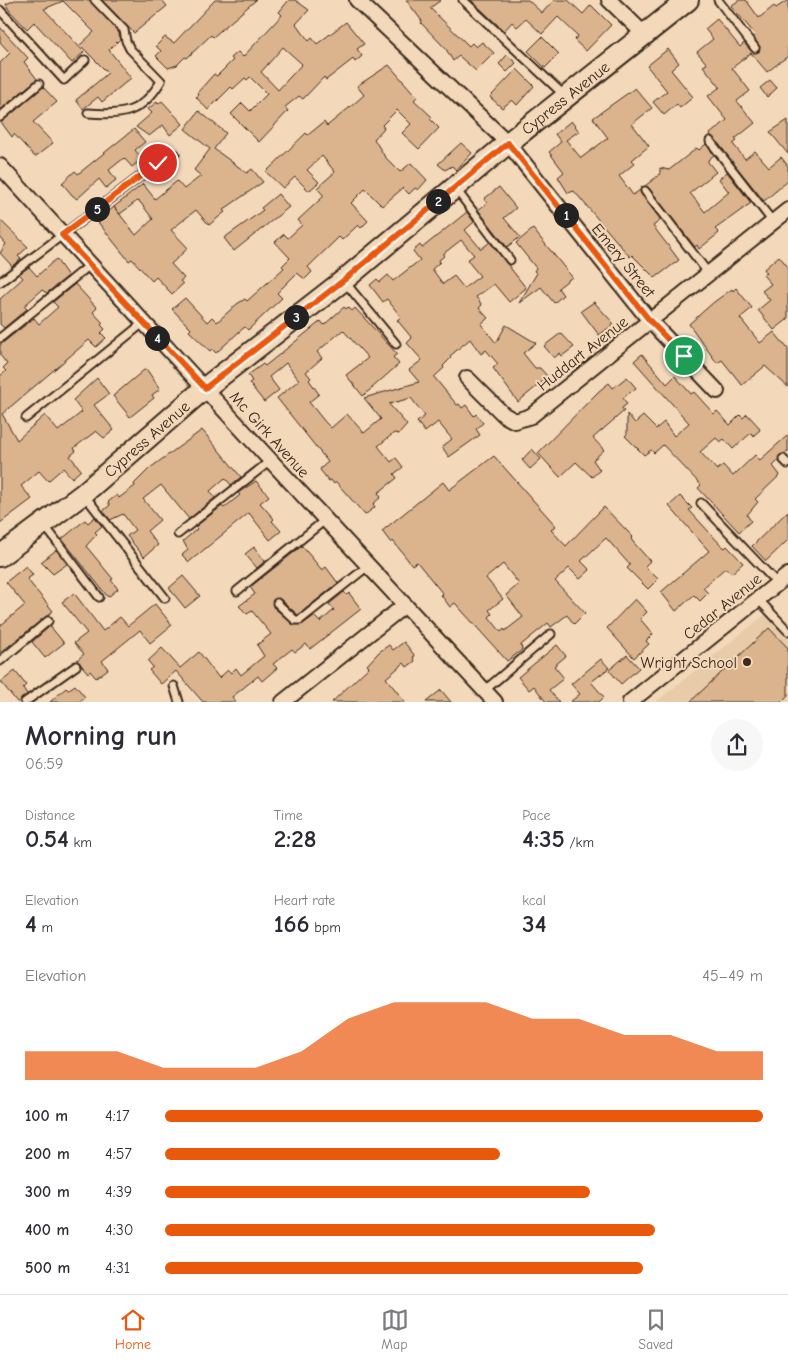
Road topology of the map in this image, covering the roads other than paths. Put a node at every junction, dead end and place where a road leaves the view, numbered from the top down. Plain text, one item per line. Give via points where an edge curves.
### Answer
1 (95, 0) edge
2 (357, 0) edge
3 (463, 0) edge
4 (609, 0) edge
5 (688, 0) edge
6 (718, 0) edge
7 (0, 10) edge
8 (644, 34) junction
9 (755, 48) dead end
10 (85, 60) dead end
11 (39, 84) dead end
12 (566, 97) junction
13 (88, 113) dead end
14 (0, 117) edge
15 (710, 141) dead end
16 (508, 143) junction
17 (175, 154) dead end
18 (0, 166) edge
19 (455, 188) junction
20 (645, 192) dead end
21 (788, 210) edge
22 (773, 222) junction
23 (62, 235) junction
24 (510, 260) dead end
25 (90, 265) junction
26 (709, 274) junction
27 (344, 280) junction
28 (0, 282) edge
29 (650, 321) junction
30 (143, 323) junction
31 (0, 338) edge
32 (396, 344) dead end
33 (467, 378) dead end
34 (205, 388) junction
35 (717, 391) dead end
36 (26, 418) dead end
37 (270, 461) junction
38 (83, 494) junction
39 (701, 503) dead end
40 (325, 520) junction
41 (43, 523) junction
42 (178, 534) dead end
43 (0, 556) edge
44 (368, 566) junction
45 (783, 579) edge
46 (237, 591) dead end
47 (99, 597) dead end
48 (165, 598) dead end
49 (758, 599) junction
50 (277, 603) dead end
51 (404, 605) junction
52 (48, 621) dead end
53 (788, 631) edge
54 (552, 634) dead end
55 (0, 661) edge
56 (76, 666) dead end
57 (174, 686) dead end
58 (484, 690) junction
59 (25, 702) edge
60 (179, 702) edge
61 (283, 702) edge
62 (495, 702) edge
63 (630, 702) edge

1 - 13 lane via 124,30 130,49 162,82 153,95 126,114
2 - 16 street, Emery Street
3 - 12 lane
4 - 8 street
5 - 8 street, Cypress Avenue
6 - 9 lane
7 - 10 lane via 64,80
8 - 12 street, Cypress Avenue
11 - 14 lane
12 - 16 street, Cypress Avenue
15 - 22 lane
16 - 19 street, Cypress Avenue
16 - 29 street, Emery Street
17 - 23 lane via 158,163
18 - 23 street, Mc Girk Avenue
19 - 24 lane
19 - 27 street, Cypress Avenue
20 - 26 lane
21 - 22 street, Huddart Avenue
22 - 26 street, Huddart Avenue
23 - 25 street, Mc Girk Avenue
23 - 28 lane
25 - 30 street, Mc Girk Avenue
25 - 31 lane
26 - 29 street, Huddart Avenue
27 - 32 lane
27 - 34 street, Cypress Avenue
29 - 33 street, Huddart Avenue via 531,416 515,421 504,415
29 - 35 street, Emery Street
30 - 34 street, Mc Girk Avenue
30 - 36 lane
34 - 37 street, Mc Girk Avenue
34 - 38 street, Cypress Avenue
37 - 40 street, Mc Girk Avenue
37 - 42 lane
38 - 41 street, Cypress Avenue
38 - 48 lane
39 - 45 lane
40 - 44 street, Mc Girk Avenue
40 - 46 lane
41 - 43 street, Cypress Avenue
41 - 47 lane
44 - 50 lane via 300,620 295,620
44 - 51 street, Mc Girk Avenue
45 - 49 street, Cedar Avenue
49 - 53 lane
49 - 63 street, Cedar Avenue
51 - 58 street, Mc Girk Avenue
51 - 61 street
52 - 55 lane
54 - 58 lane
56 - 59 lane
57 - 60 lane
58 - 62 street, Mc Girk Avenue

